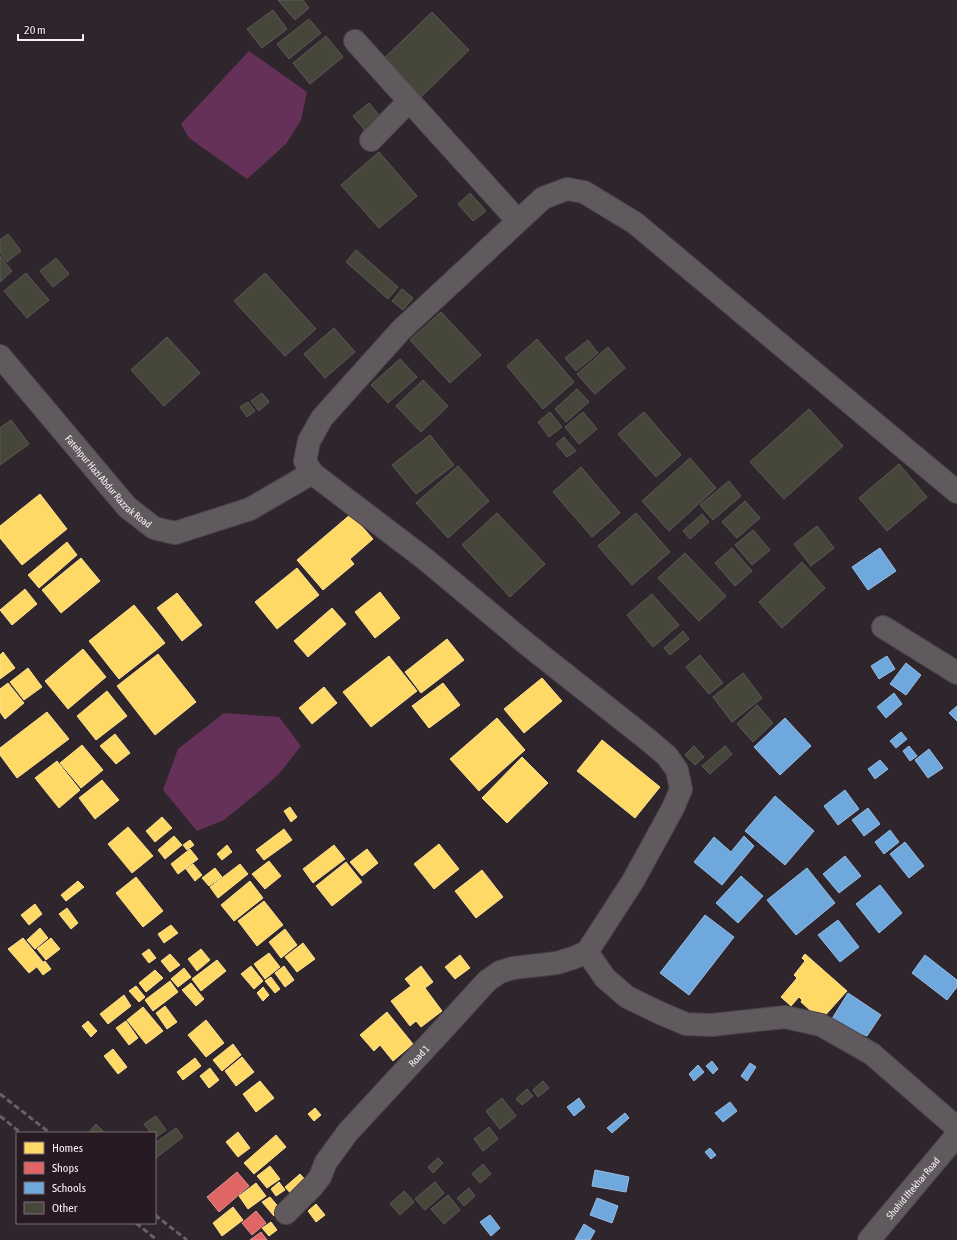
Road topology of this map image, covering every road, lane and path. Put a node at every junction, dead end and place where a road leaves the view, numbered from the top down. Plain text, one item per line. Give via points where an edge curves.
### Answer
1 (355, 41) dead end
2 (409, 102) junction
3 (371, 140) dead end
4 (518, 221) junction
5 (0, 356) edge
6 (312, 473) junction
7 (957, 492) edge
8 (883, 627) dead end
9 (957, 673) edge
10 (587, 952) junction
11 (957, 1128) edge
12 (957, 1135) edge
13 (286, 1213) dead end
14 (869, 1240) edge

1 - 2 street
2 - 3 street
2 - 4 street
4 - 6 street via 401,330 322,418 309,441 305,461
4 - 7 street via 543,198 567,189 584,192 635,223
5 - 6 street, Fatehpur Hazi Abdur Razzak Road via 127,507 154,528 175,533 250,509
6 - 10 street via 425,559 647,739 667,756 677,770 681,789 673,808 633,881
8 - 9 street
10 - 11 street via 605,978 627,997 686,1024 712,1025 785,1017 821,1025 872,1054
10 - 13 street, Road 1 via 557,963 513,968 500,972 487,981 348,1132 326,1162 320,1177
12 - 14 street, Shohid Iftekhar Road

